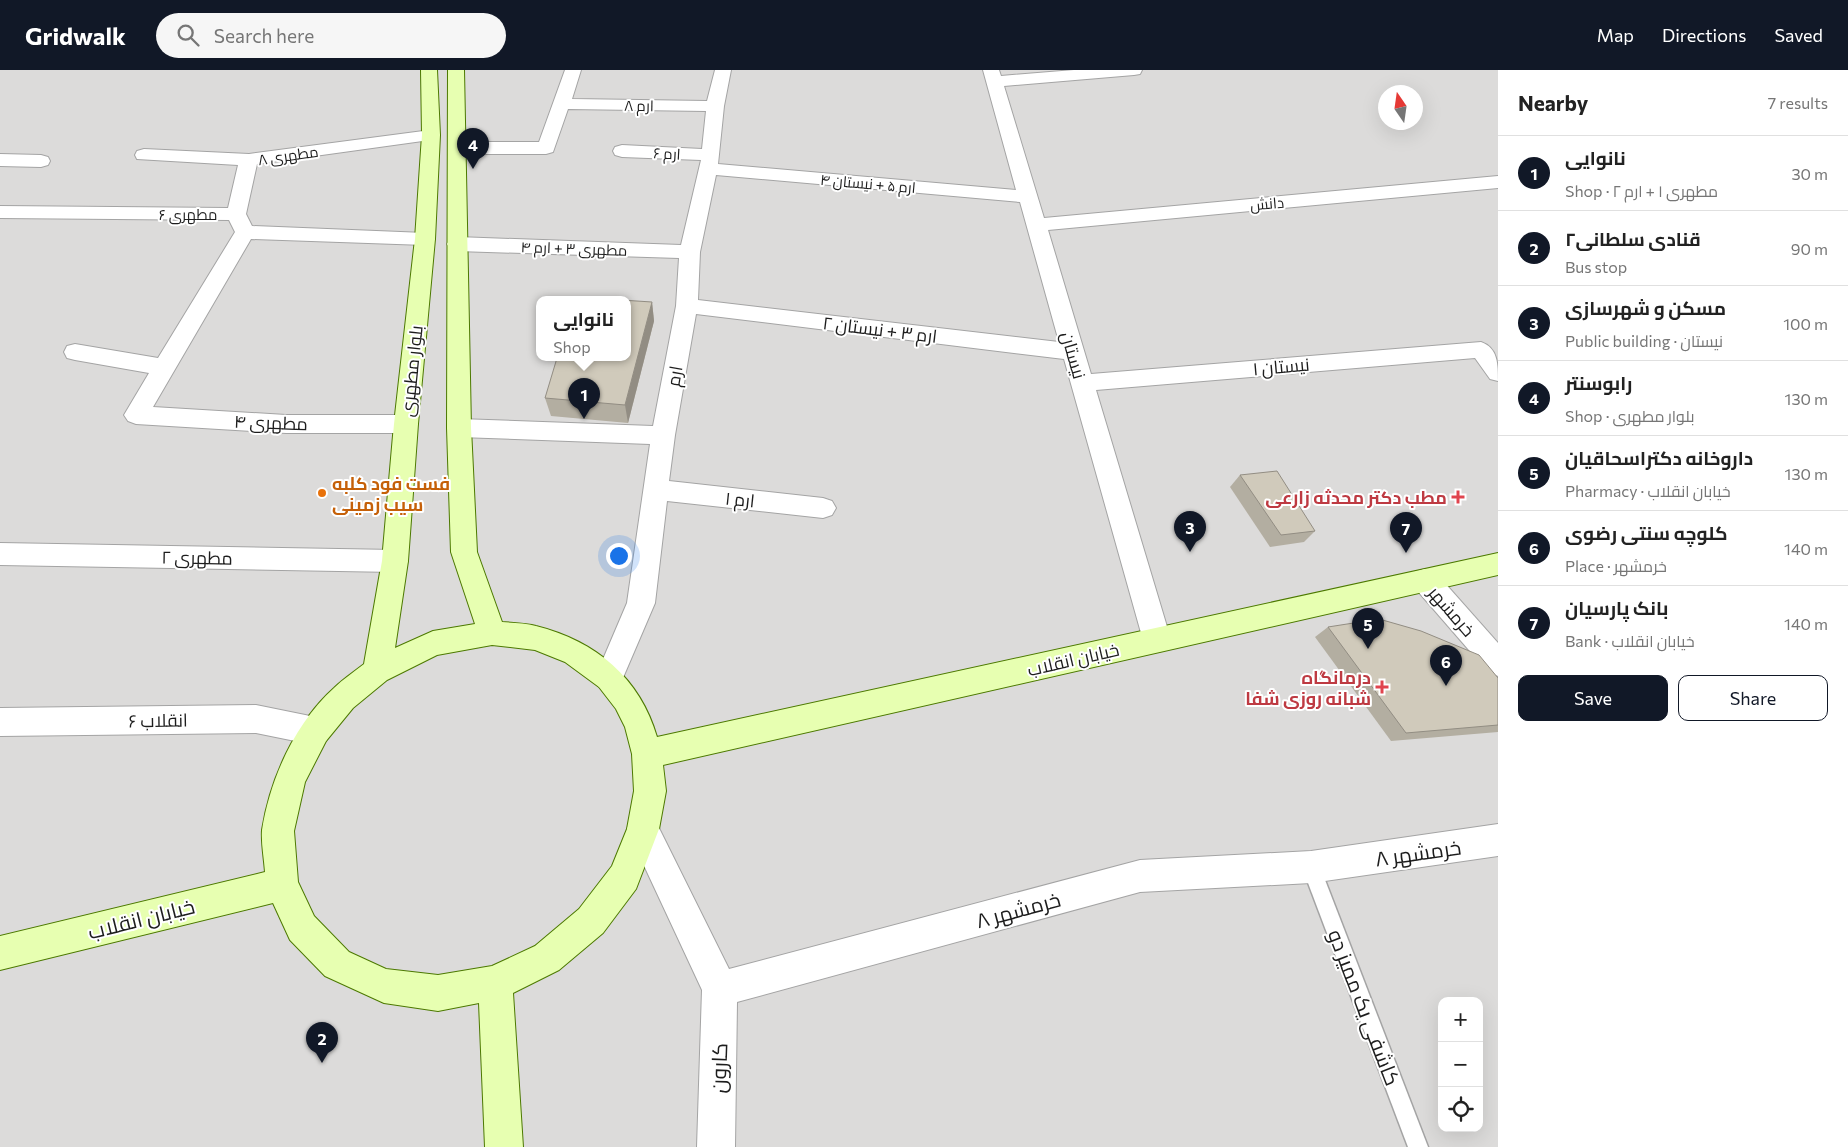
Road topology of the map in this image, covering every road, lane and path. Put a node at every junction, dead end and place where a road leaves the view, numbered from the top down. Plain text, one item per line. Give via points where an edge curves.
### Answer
1 (429, 70) edge
2 (456, 70) edge
3 (573, 70) edge
4 (723, 70) edge
5 (1134, 70) edge
6 (993, 76) edge
7 (563, 104) junction
8 (716, 106) junction
9 (431, 135) junction
10 (457, 148) junction
11 (622, 151) dead end
12 (144, 155) dead end
13 (0, 160) edge
14 (250, 160) junction
15 (41, 161) dead end
16 (709, 162) junction
17 (1498, 182) edge
18 (1028, 197) junction
19 (0, 212) edge
20 (241, 223) junction
21 (1036, 225) junction
22 (425, 239) junction
23 (457, 244) junction
24 (690, 252) junction
25 (687, 306) junction
26 (75, 352) dead end
27 (1073, 352) junction
28 (164, 367) junction
29 (1498, 373) edge
30 (1082, 383) junction
31 (406, 424) junction
32 (459, 428) junction
33 (664, 435) junction
34 (657, 490) junction
35 (823, 508) dead end
36 (0, 554) edge
37 (395, 560) junction
38 (1498, 564) edge
39 (1425, 580) junction
40 (492, 633) junction
41 (1157, 640) junction
42 (1498, 663) edge
43 (377, 671) junction
44 (609, 678) junction
45 (0, 722) edge
46 (315, 731) junction
47 (647, 754) junction
48 (644, 829) junction
49 (1498, 840) edge
50 (1311, 867) junction
51 (282, 884) junction
52 (0, 952) edge
53 (495, 983) junction
54 (720, 989) junction
55 (504, 1147) edge
56 (716, 1147) edge
57 (1418, 1147) edge

1 - 9 main road, بلوار مطهری
2 - 10 main road
3 - 7 street
4 - 8 street, ارم
5 - 6 street
6 - 18 street, نیستان
7 - 8 street, ارم ۸
7 - 10 street via 546,148
8 - 16 street, ارم
9 - 14 street, مطهری ۸
9 - 22 main road, بلوار مطهری
10 - 23 main road
11 - 16 street, ارم ۶
12 - 14 street, مطهری ۸
13 - 15 street
14 - 20 street
16 - 18 street, ارم ۵ + نیستان ۴
16 - 24 street, ارم
17 - 21 street, دانش
18 - 21 street, نیستان
19 - 20 street, مطهری ۶
20 - 22 street, مطهری ۶
20 - 28 street
21 - 27 street, نیستان
22 - 31 main road, بلوار مطهری
23 - 24 street, مطهری ۳ + ارم ۴
23 - 32 main road
24 - 25 street, ارم
25 - 27 street, ارم ۳ + نیستان ۲
25 - 33 street, ارم
26 - 28 street
27 - 30 street, نیستان
28 - 31 street, مطهری ۴ via 136,415 286,424
29 - 30 street, نیستان ۱ via 1481,350
30 - 41 street, نیستان
31 - 37 main road, بلوار مطهری
32 - 33 street
32 - 40 main road via 464,552
33 - 34 street, ارم
34 - 35 street, ارم ۱
34 - 44 street, ارم via 641,603
36 - 37 street, مطهری ۲
37 - 43 main road, بلوار مطهری
38 - 39 main road, خیابان انقلاب
39 - 41 main road, خیابان انقلاب
39 - 42 street, خرمشهر
40 - 43 main road via 433,643
40 - 44 main road via 536,638 576,653
41 - 47 main road, خیابان انقلاب
43 - 46 main road via 343,698
44 - 47 main road via 626,699 639,725
45 - 46 street, انقلاب ۶ via 256,719
46 - 51 main road via 290,779 278,831
47 - 48 main road via 650,791
48 - 53 main road via 624,877 591,921 547,958
48 - 54 street
49 - 50 street, خرمشهر ۸
50 - 54 street, خرمشهر ۸ via 1140,876
50 - 57 lane, کاشفی یک ممیز دو
51 - 52 main road, خیابان انقلاب
51 - 53 main road via 302,928 344,968 384,986 438,993
53 - 55 main road
54 - 56 street, کارون

